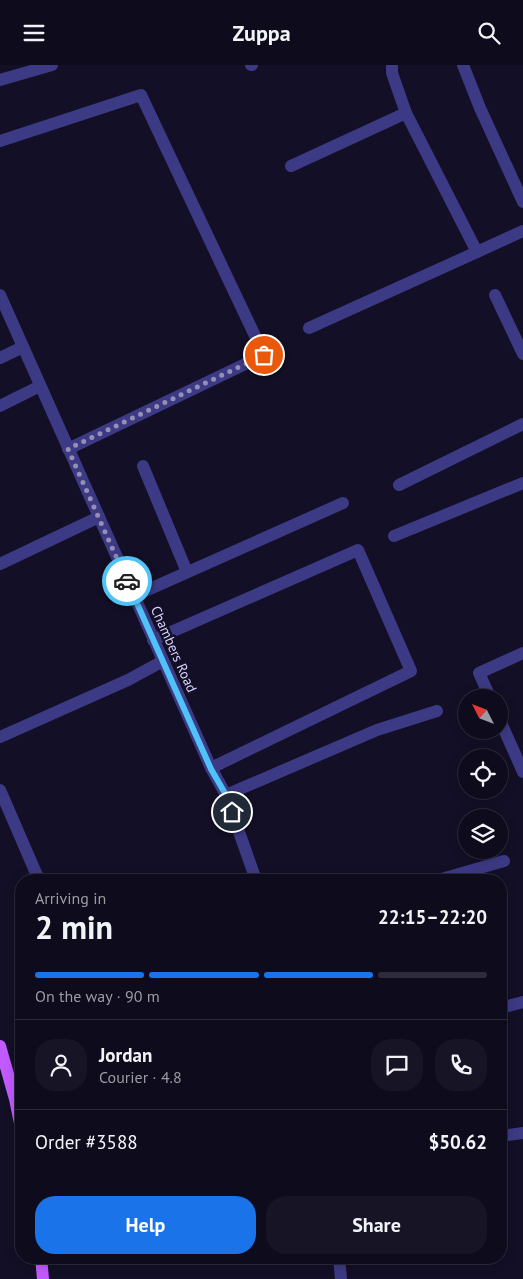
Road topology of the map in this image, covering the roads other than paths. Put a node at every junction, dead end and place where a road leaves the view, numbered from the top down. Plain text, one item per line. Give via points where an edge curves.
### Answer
1 (52, 65) edge
2 (392, 65) edge
3 (463, 65) edge
4 (0, 80) edge
5 (406, 113) junction
6 (0, 141) edge
7 (291, 166) dead end
8 (523, 202) edge
9 (523, 231) edge
10 (478, 253) junction
11 (0, 295) edge
12 (495, 295) dead end
13 (308, 328) dead end
14 (23, 347) junction
15 (523, 354) edge
16 (0, 358) edge
17 (40, 386) junction
18 (0, 406) edge
19 (523, 424) edge
20 (68, 449) junction
21 (143, 465) dead end
22 (523, 483) edge
23 (399, 485) dead end
24 (343, 503) dead end
25 (99, 517) junction
26 (394, 536) dead end
27 (0, 564) edge
28 (187, 572) junction
29 (134, 596) junction
30 (153, 639) junction
31 (523, 653) edge
32 (163, 661) junction
33 (486, 689) edge
34 (438, 711) dead end
35 (0, 737) edge
36 (508, 738) edge
37 (211, 769) junction
38 (523, 771) edge
39 (0, 790) edge
40 (226, 795) junction
41 (504, 861) dead end
42 (36, 874) edge
43 (254, 874) edge
44 (459, 874) edge
45 (523, 1002) edge
46 (507, 1006) edge
47 (0, 1045) edge
48 (15, 1099) edge
49 (523, 1133) edge
50 (507, 1136) edge
51 (41, 1264) edge
52 (340, 1264) edge
53 (42, 1279) edge
54 (341, 1279) edge

1 - 4 street
2 - 5 street
3 - 8 street
5 - 7 street
5 - 10 street
6 - 20 street via 141,95 264,355
9 - 10 street
10 - 13 street
11 - 14 street, Chambers Road
12 - 15 street
14 - 16 street
14 - 17 street, Chambers Road
17 - 18 street
17 - 20 street, Chambers Road
19 - 23 street
20 - 25 street, Chambers Road
21 - 28 street
22 - 26 street
24 - 28 street
25 - 27 street
25 - 29 street, Chambers Road
28 - 29 street
29 - 30 street, Chambers Road
30 - 32 street, Chambers Road
30 - 37 street via 358,550 410,671
31 - 33 street via 479,673
32 - 35 street via 128,681
32 - 37 street, Chambers Road
34 - 40 street via 377,731
36 - 38 street
37 - 40 street, Chambers Road
39 - 42 street
40 - 43 street, Chambers Road
41 - 44 street
45 - 46 street
47 - 48 main road
49 - 50 street
51 - 53 main road
52 - 54 street

